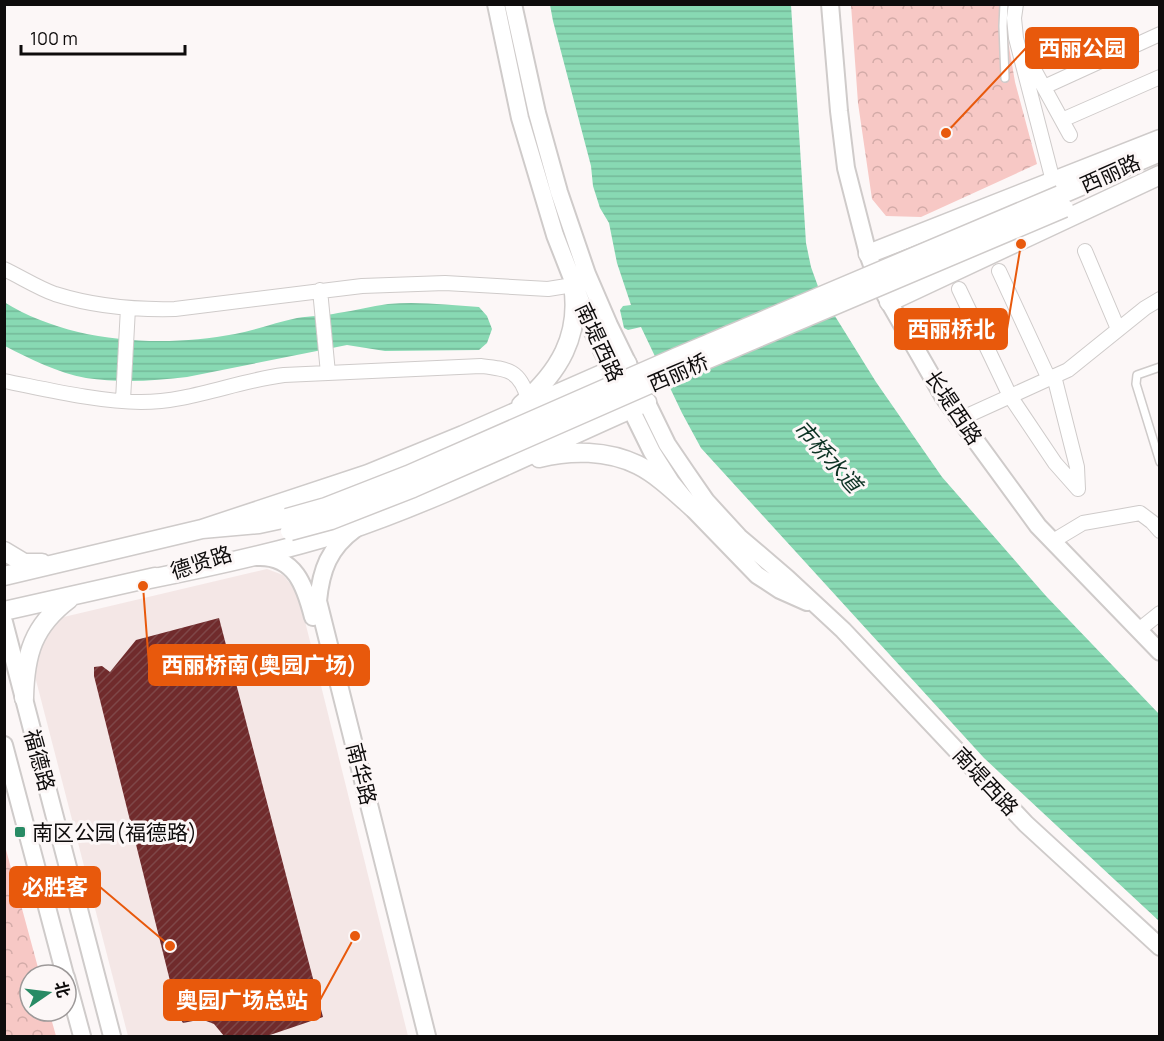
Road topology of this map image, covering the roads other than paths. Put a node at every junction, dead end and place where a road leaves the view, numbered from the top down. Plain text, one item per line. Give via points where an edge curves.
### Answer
1 (496, 4) edge
2 (513, 4) edge
3 (830, 4) edge
4 (1013, 5) edge
5 (1160, 33) edge
6 (1016, 38) junction
7 (1160, 77) edge
8 (1005, 78) dead end
9 (1044, 87) junction
10 (1062, 120) junction
11 (1070, 135) dead end
12 (1160, 139) edge
13 (1160, 152) edge
14 (1160, 166) edge
15 (1160, 175) edge
16 (1059, 195) junction
17 (862, 225) junction
18 (892, 245) junction
19 (1085, 251) dead end
20 (868, 254) junction
21 (4, 269) edge
22 (999, 271) dead end
23 (573, 285) junction
24 (959, 289) dead end
25 (320, 290) junction
26 (1160, 299) edge
27 (888, 302) junction
28 (128, 308) junction
29 (1118, 329) junction
30 (620, 367) junction
31 (1160, 367) edge
32 (328, 373) junction
33 (1051, 378) junction
34 (4, 381) edge
35 (1010, 396) junction
36 (528, 399) junction
37 (123, 400) junction
38 (639, 406) junction
39 (503, 418) junction
40 (960, 419) junction
41 (1160, 462) edge
42 (499, 468) junction
43 (693, 508) junction
44 (1153, 516) edge
45 (289, 524) junction
46 (361, 525) junction
47 (201, 529) junction
48 (1160, 531) edge
49 (1053, 541) junction
50 (4, 551) edge
51 (248, 557) junction
52 (59, 563) junction
53 (4, 576) edge
54 (145, 580) junction
55 (73, 596) junction
56 (820, 607) junction
57 (4, 611) edge
58 (1160, 613) edge
59 (4, 622) edge
60 (1140, 629) junction
61 (8, 648) edge
62 (1160, 652) edge
63 (24, 698) junction
64 (4, 745) edge
65 (1160, 947) edge
66 (63, 963) edge
67 (78, 1021) edge
68 (82, 1036) edge
69 (112, 1036) edge
70 (418, 1036) edge
71 (428, 1036) edge

1 - 23 street, 南堤西路 via 523,128
2 - 30 street, 南堤西路 via 559,192
3 - 17 street, 长堤西路 via 846,168
4 - 6 street
4 - 8 lane via 1003,26
5 - 9 street
6 - 9 street
6 - 16 street
7 - 10 street
9 - 10 street
10 - 11 street
12 - 16 main road
13 - 16 main road, 西丽路
14 - 16 main road, 西丽路
15 - 27 main road
16 - 18 main road
16 - 45 main road, 西丽桥, bridge via 682,370 413,488 331,520
17 - 18 street via 875,238
17 - 20 street, 长堤西路
18 - 20 main road
19 - 29 street
20 - 27 street, 长堤西路
21 - 28 street via 53,293
22 - 33 street
23 - 25 street via 548,289 445,283
23 - 30 street, 南堤西路 via 593,332
23 - 36 main road via 574,318 565,354
24 - 35 street
25 - 28 street via 175,309
25 - 32 street
26 - 29 street
27 - 40 street, 长堤西路
28 - 37 street
29 - 33 street via 1068,370
30 - 38 street, 南堤西路
30 - 39 main road
31 - 41 lane via 1137,375 1136,384
32 - 36 street via 499,368 518,376
32 - 37 street via 259,378 211,392 141,402
33 - 35 street
33 - 35 street via 1077,467 1078,489 1055,463
34 - 37 street
35 - 40 street
36 - 39 main road
38 - 42 main road
38 - 43 street, 南堤西路 via 652,452
38 - 56 street, 南堤西路 via 706,501 739,537
39 - 47 main road via 368,474
40 - 49 street, 长堤西路
42 - 43 main road via 573,452 613,456 638,465
42 - 46 main road
43 - 56 street, 南堤西路 via 757,575
44 - 48 street
44 - 49 street via 1140,513 1083,523
45 - 47 main road, 德贤路
45 - 54 main road, 德贤路 via 210,561
46 - 51 main road
46 - 71 street, 南华路 via 343,538 328,557 318,601
47 - 52 main road, 德贤路
49 - 60 street, 长堤西路
50 - 52 main road via 24,563
51 - 54 main road
51 - 70 street, 南华路 via 275,557 284,562 305,590
52 - 53 main road, 德贤路
54 - 55 main road, 德贤路
55 - 57 main road, 德贤路
55 - 63 main road via 44,621 33,643 25,667
56 - 65 street, 南堤西路 via 1026,824
58 - 60 street
59 - 61 street, 福德路
60 - 62 street, 长堤西路
61 - 63 street, 福德路
63 - 69 street, 福德路
64 - 66 street, 福德路
67 - 68 street, 福德路

